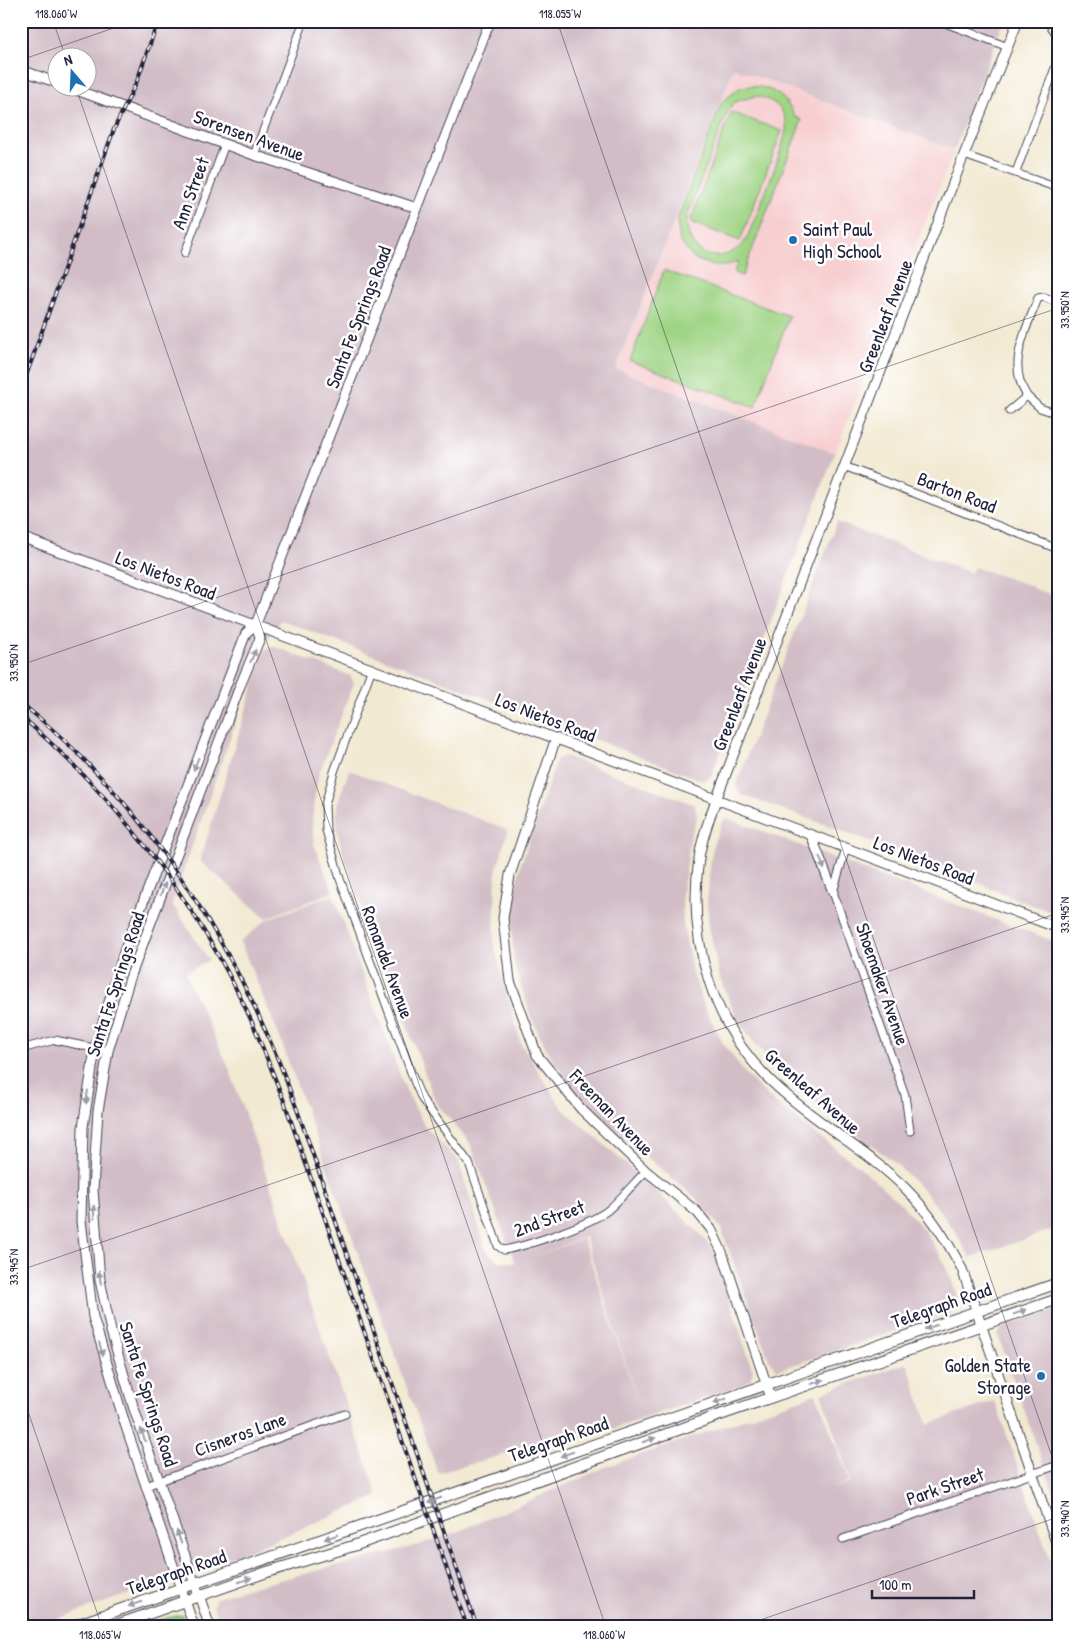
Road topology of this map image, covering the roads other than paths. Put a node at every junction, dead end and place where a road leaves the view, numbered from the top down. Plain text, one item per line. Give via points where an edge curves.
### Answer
1 (304, 21) edge
2 (490, 21) edge
3 (940, 21) edge
4 (1018, 21) edge
5 (1047, 21) edge
6 (1058, 36) edge
7 (1008, 46) junction
8 (1058, 60) edge
9 (21, 70) edge
10 (48, 79) edge
11 (98, 98) edge
12 (226, 144) junction
13 (964, 155) junction
14 (254, 156) junction
15 (1016, 172) junction
16 (1058, 188) edge
17 (417, 208) junction
18 (185, 253) dead end
19 (1058, 303) edge
20 (1027, 396) junction
21 (1009, 411) dead end
22 (1058, 414) edge
23 (844, 466) junction
24 (21, 537) edge
25 (1058, 549) edge
26 (256, 624) junction
27 (372, 668) junction
28 (214, 718) junction
29 (226, 723) junction
30 (556, 738) junction
31 (716, 800) junction
32 (811, 835) junction
33 (846, 848) junction
34 (833, 892) junction
35 (1058, 928) edge
36 (21, 1049) edge
37 (95, 1049) junction
38 (108, 1051) junction
39 (910, 1131) dead end
40 (646, 1171) junction
41 (504, 1250) joint
42 (1058, 1283) edge
43 (1058, 1299) edge
44 (977, 1312) junction
45 (982, 1326) junction
46 (766, 1384) junction
47 (771, 1398) junction
48 (345, 1414) dead end
49 (1058, 1465) edge
50 (1032, 1474) junction
51 (160, 1480) junction
52 (146, 1486) junction
53 (843, 1539) dead end
54 (1058, 1548) edge
55 (195, 1583) junction
56 (181, 1588) junction
57 (199, 1596) junction
58 (185, 1601) junction
59 (70, 1627) edge
60 (111, 1627) edge
61 (194, 1627) edge
62 (210, 1627) edge

1 - 14 street
2 - 17 main road, Santa Fe Springs Road
3 - 7 street
4 - 7 main road, Greenleaf Avenue
5 - 6 street
7 - 13 main road, Greenleaf Avenue
8 - 15 street
9 - 10 main road
11 - 12 main road, Sorensen Avenue
12 - 14 main road, Sorensen Avenue
12 - 18 street, Ann Street
13 - 15 street
13 - 23 main road, Greenleaf Avenue
14 - 17 main road, Sorensen Avenue
15 - 16 street
17 - 26 main road, Santa Fe Springs Road
19 - 20 street via 1038,298 1017,356 1017,371
20 - 21 street
20 - 22 street via 1040,408
23 - 25 street, Barton Road
23 - 31 main road, Greenleaf Avenue
24 - 26 main road, Los Nietos Road
26 - 27 main road, Los Nietos Road
26 - 28 main road, Santa Fe Springs Road via 246,633
29 -> 26 main road, Santa Fe Springs Road via 260,638
27 - 30 main road, Los Nietos Road
27 - 41 street, Romandel Avenue via 334,772 325,806 326,830 340,879 415,1083 422,1099 469,1162 494,1237
28 - 29 main road
28 -> 37 main road, Santa Fe Springs Road via 124,952
38 -> 29 main road, Santa Fe Springs Road via 130,978
30 - 31 main road, Los Nietos Road
30 - 40 main road, Freeman Avenue via 510,875 503,918 510,981 537,1055 581,1109
31 - 32 main road, Los Nietos Road
31 - 44 main road, Greenleaf Avenue via 699,857 695,902 699,946 720,1010 741,1047 773,1083 894,1178 920,1205 938,1227 962,1269
32 - 33 main road, Los Nietos Road
32 -> 34 main road
33 - 34 street
33 - 35 main road, Los Nietos Road
34 - 39 street, Shoemaker Avenue via 904,1095
36 - 37 street via 55,1040
37 - 38 street
37 -> 52 main road, Santa Fe Springs Road via 83,1127 80,1190 84,1261 100,1347
51 -> 38 main road, Santa Fe Springs Road via 122,1373 100,1280 94,1220 94,1161
40 - 41 street, 2nd Street via 608,1211 589,1222
40 - 46 main road, Freeman Avenue via 697,1212 711,1229 722,1252
42 - 44 main road, Telegraph Road
45 -> 43 main road, Telegraph Road
44 - 45 main road
44 -> 46 main road, Telegraph Road
47 -> 45 main road, Telegraph Road
45 - 50 main road
46 - 47 main road, Freeman Avenue
46 -> 55 main road, Telegraph Road
57 -> 47 main road, Telegraph Road via 360,1543
48 - 51 street, Cisneros Lane
49 - 50 street, Park Street
50 - 53 street, Park Street
50 - 54 main road
51 - 52 street, Cisneros Lane
55 -> 51 main road, Santa Fe Springs Road
52 - 56 main road, Santa Fe Springs Road
55 - 56 main road, Telegraph Road
55 - 57 main road, Santa Fe Springs Road
56 - 58 main road, Santa Fe Springs Road
56 -> 59 main road, Telegraph Road
57 - 58 main road, Telegraph Road
57 - 62 main road, Santa Fe Springs Road
58 - 60 main road, Telegraph Road
58 - 61 main road, Santa Fe Springs Road

